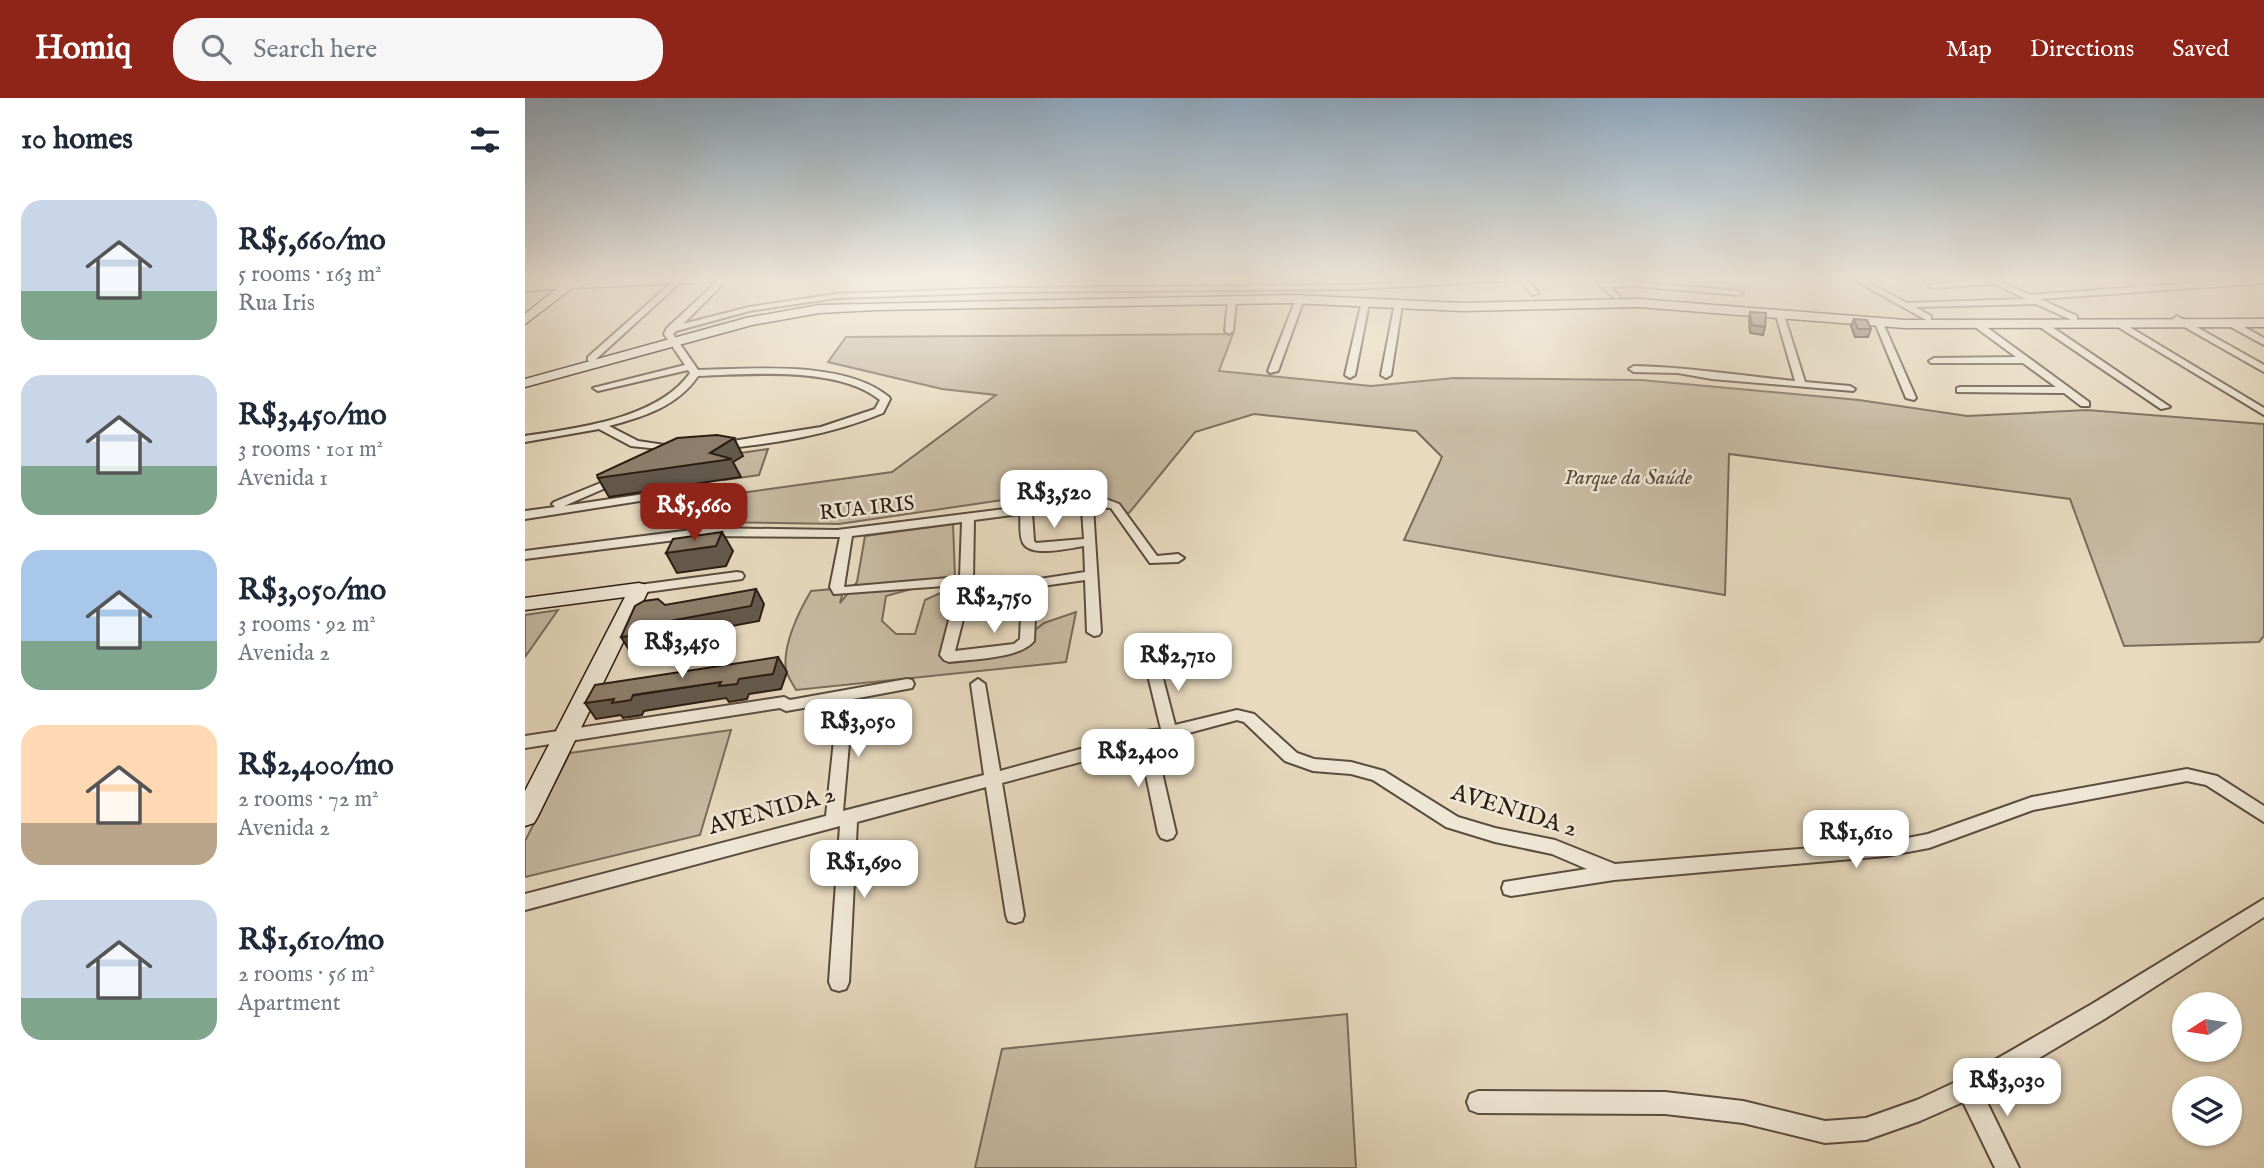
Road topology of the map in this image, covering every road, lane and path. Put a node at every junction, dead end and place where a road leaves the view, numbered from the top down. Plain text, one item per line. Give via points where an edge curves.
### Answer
1 (625, 328) edge
2 (677, 328) edge
3 (683, 328) edge
4 (705, 328) edge
5 (1229, 328) edge
6 (1289, 328) edge
7 (1360, 328) edge
8 (1394, 328) edge
9 (1784, 328) edge
10 (1881, 328) edge
11 (1982, 328) edge
12 (2047, 328) edge
13 (2126, 328) edge
14 (2192, 328) edge
15 (2239, 328) edge
16 (1229, 331) dead end
17 (672, 333) junction
18 (2264, 342) edge
19 (591, 359) junction
20 (2028, 360) junction
21 (1934, 361) dead end
22 (1634, 369) dead end
23 (2264, 369) edge
24 (693, 370) junction
25 (1273, 371) dead end
26 (525, 375) edge
27 (1350, 375) dead end
28 (1386, 375) dead end
29 (525, 383) edge
30 (1801, 385) junction
31 (598, 388) dead end
32 (1850, 389) dead end
33 (1960, 390) dead end
34 (2067, 390) junction
35 (1911, 398) dead end
36 (2085, 404) dead end
37 (2165, 407) dead end
38 (2264, 412) edge
39 (600, 425) junction
40 (525, 439) edge
41 (709, 447) edge
42 (664, 458) edge
43 (631, 473) edge
44 (691, 490) dead end
45 (1080, 503) junction
46 (1026, 508) junction
47 (530, 514) edge
48 (968, 517) junction
49 (847, 533) junction
50 (1090, 542) junction
51 (525, 555) edge
52 (1178, 558) dead end
53 (1091, 575) junction
54 (737, 576) dead end
55 (966, 580) junction
56 (639, 589) junction
57 (525, 604) edge
58 (1094, 632) dead end
59 (1152, 663) dead end
60 (907, 684) dead end
61 (978, 684) dead end
62 (846, 695) junction
63 (1170, 731) junction
64 (568, 735) junction
65 (1146, 737) junction
66 (525, 742) edge
67 (993, 777) junction
68 (2264, 815) edge
69 (525, 816) edge
70 (841, 817) junction
71 (1167, 833) dead end
72 (1615, 872) junction
73 (1511, 888) dead end
74 (525, 902) edge
75 (2264, 907) edge
76 (1015, 915) dead end
77 (839, 982) dead end
78 (1968, 1088) junction
79 (1478, 1102) dead end
80 (2007, 1168) edge

1 - 19 street
2 - 17 street
3 - 17 street
4 - 17 main road
5 - 16 street
6 - 25 street
7 - 27 street
8 - 28 street
9 - 30 street
10 - 35 street
11 - 20 street
12 - 37 street
13 - 38 street
14 - 23 street
15 - 18 street
17 - 19 main road
17 - 24 street
17 - 29 main road
19 - 26 main road
20 - 21 street
20 - 34 street
22 - 30 street
24 - 31 street
24 - 39 street via 692,383 678,396
24 - 41 street via 822,376 867,385 885,399 879,411 857,419 765,440
30 - 32 street
33 - 34 street
34 - 36 street
39 - 40 street
39 - 42 street via 635,444 684,449
43 - 47 street
44 - 47 street
45 - 46 street, RUA IRIS
45 - 50 street via 1088,509
45 - 52 street, RUA IRIS via 1115,506 1154,560
46 - 48 street, RUA IRIS
46 - 50 street via 1032,546
48 - 49 street, RUA IRIS
48 - 55 street
49 - 51 street, RUA IRIS via 707,532
49 - 55 street via 839,591
50 - 53 street
53 - 55 street via 1038,583 1033,588 1024,645 949,657
53 - 58 street
54 - 56 street
56 - 57 main road
56 - 64 main road
59 - 63 street
60 - 62 street
61 - 67 street
62 - 64 street
62 - 70 street
63 - 65 street, AVENIDA 2
63 - 72 street, AVENIDA 2 via 1237,715 1249,718 1291,757 1378,775 1452,822 1555,847
64 - 66 street
64 - 69 main road
65 - 67 street, AVENIDA 2
65 - 71 street
67 - 70 street, AVENIDA 2
67 - 76 street
68 - 72 street via 2211,779 2187,775 2032,804 1929,841 1886,849
70 - 74 street, AVENIDA 2
70 - 77 street
72 - 73 street
75 - 78 street
78 - 79 street via 1866,1129 1825,1132 1743,1112 1665,1104
78 - 80 street

